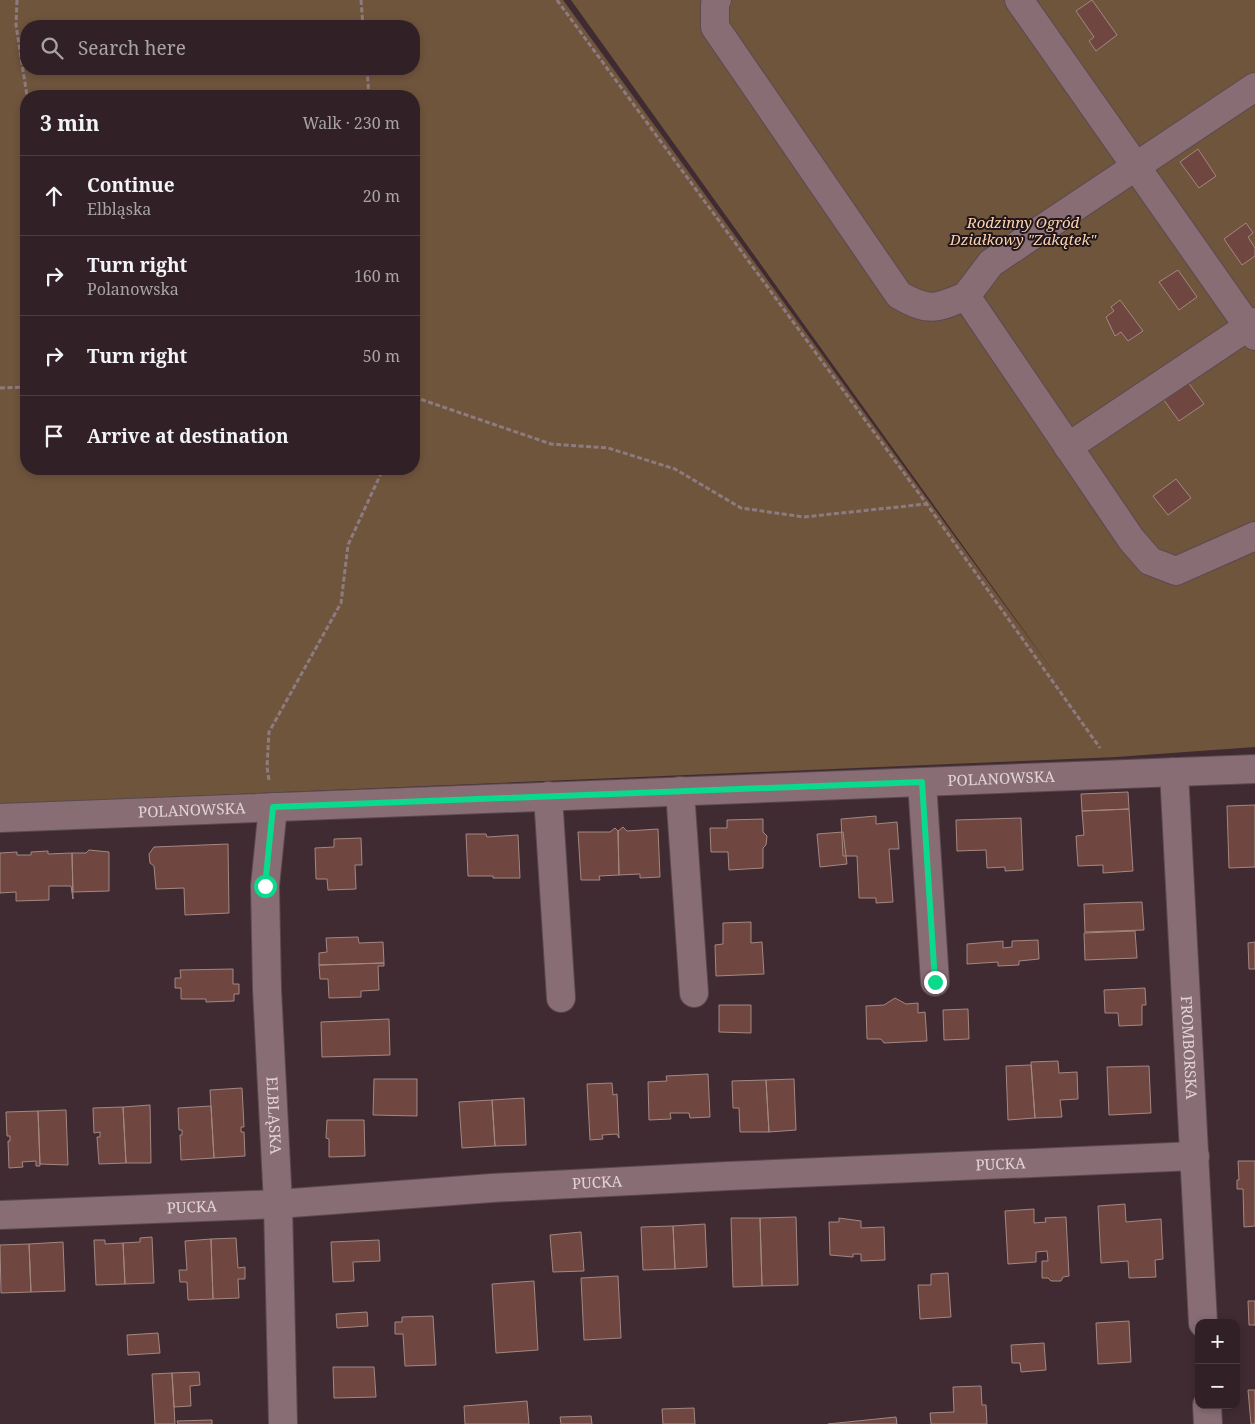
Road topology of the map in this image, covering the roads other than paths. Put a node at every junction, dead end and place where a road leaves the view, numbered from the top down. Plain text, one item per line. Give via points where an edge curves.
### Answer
1 (717, 0) edge
2 (1019, 0) edge
3 (1255, 87) edge
4 (1136, 167) junction
5 (966, 296) junction
6 (1253, 328) edge
7 (1068, 447) junction
8 (1255, 536) edge
9 (1255, 769) edge
10 (1174, 772) junction
11 (922, 782) junction
12 (680, 792) junction
13 (548, 796) junction
14 (273, 807) junction
15 (0, 818) edge
16 (935, 982) dead end
17 (694, 993) dead end
18 (561, 998) dead end
19 (1195, 1156) junction
20 (278, 1204) junction
21 (0, 1215) edge
22 (1203, 1319) edge
23 (1207, 1409) edge
24 (283, 1424) edge
25 (1208, 1424) edge

1 - 5 street via 715,27 899,295 918,306 939,307
2 - 4 street
3 - 4 street
4 - 5 street via 991,264
4 - 6 street
5 - 7 street
6 - 7 street
7 - 8 street via 1131,539 1150,561 1176,571
9 - 10 street, POLANOWSKA
10 - 11 street, POLANOWSKA
10 - 19 street, FROMBORSKA
11 - 12 street, POLANOWSKA
11 - 16 street
12 - 13 street, POLANOWSKA
12 - 17 street
13 - 14 street, POLANOWSKA
13 - 18 street
14 - 15 street, POLANOWSKA
14 - 20 street, ELBLĄSKA via 265,886 266,989
19 - 20 street, PUCKA via 492,1188
19 - 22 street, FROMBORSKA
20 - 21 street, PUCKA
20 - 24 street, ELBLĄSKA
23 - 25 street

